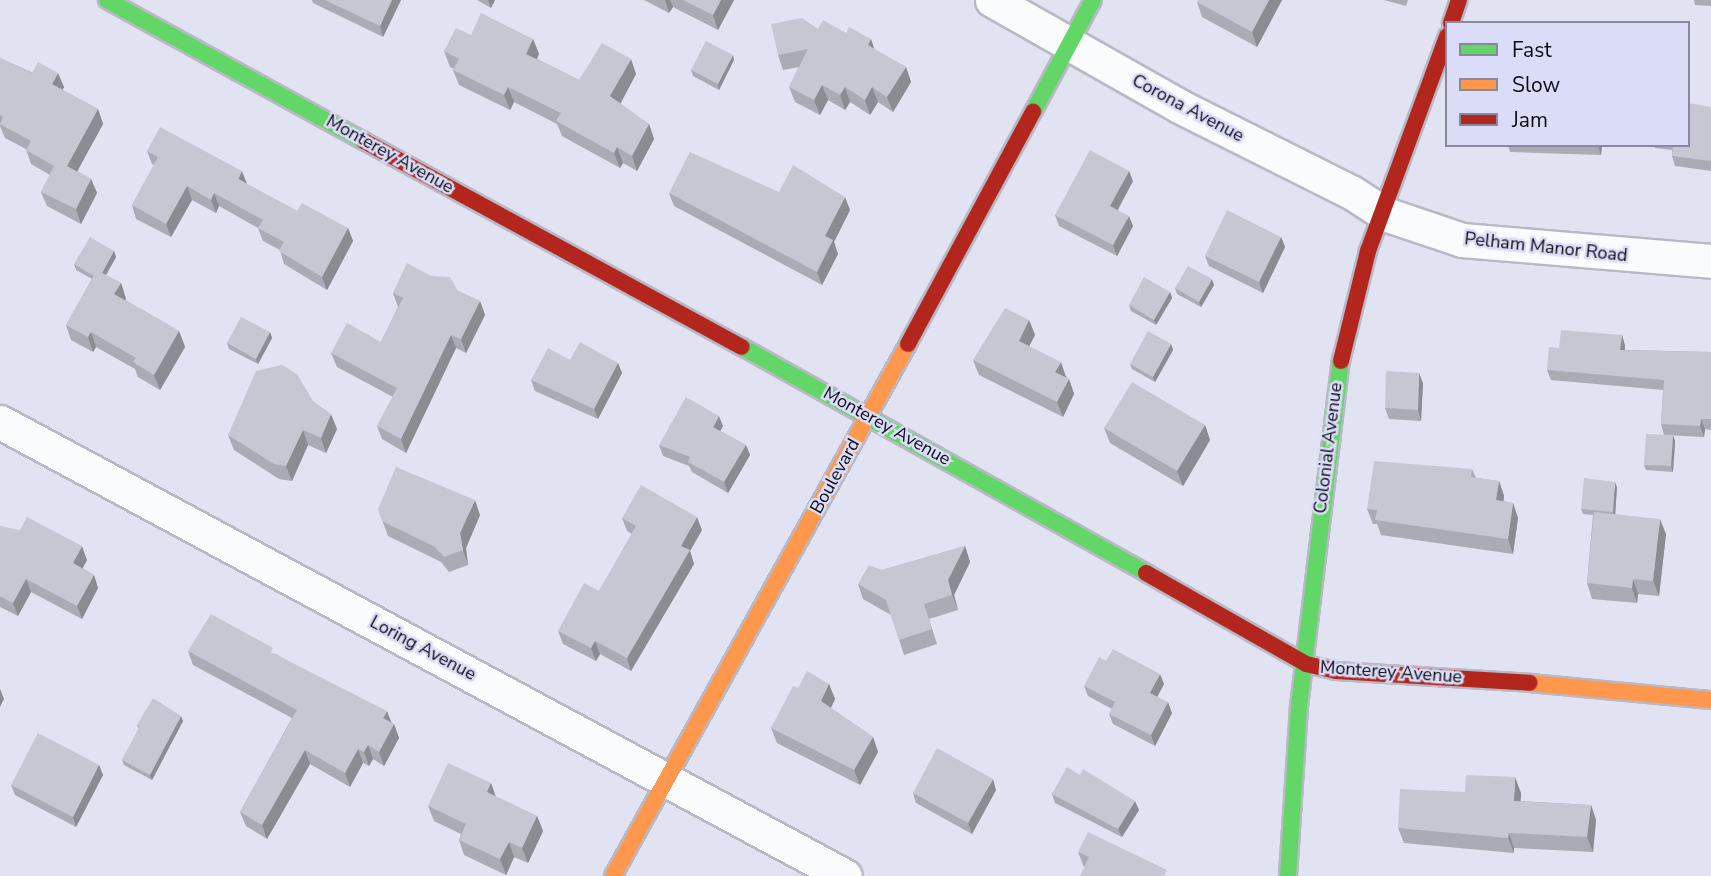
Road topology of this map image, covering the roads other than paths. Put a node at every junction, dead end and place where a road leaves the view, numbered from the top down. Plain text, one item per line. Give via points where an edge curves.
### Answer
1 (107, 0) edge
2 (992, 0) edge
3 (1093, 0) edge
4 (1459, 0) edge
5 (1452, 21) edge
6 (1070, 42) junction
7 (1445, 42) edge
8 (1385, 214) junction
9 (1711, 261) edge
10 (869, 416) junction
11 (0, 422) edge
12 (1306, 664) junction
13 (1711, 700) edge
14 (664, 778) junction
15 (612, 876) edge
16 (845, 876) edge
17 (1288, 876) edge

1 - 10 street, Monterey Avenue
2 - 6 street, Corona Avenue
3 - 6 street, Boulevard
4 - 5 street
6 - 8 street, Corona Avenue via 1179,106 1352,192
6 - 10 street, Boulevard
7 - 8 street, Colonial Avenue
8 - 9 street, Pelham Manor Road via 1462,240
8 - 12 street, Colonial Avenue via 1368,251 1335,384
10 - 12 street, Monterey Avenue
10 - 14 street, Boulevard
11 - 14 street, Loring Avenue
12 - 13 street, Monterey Avenue via 1336,671 1424,673
12 - 17 street, Colonial Avenue
14 - 15 street, Boulevard
14 - 16 street, Loring Avenue

